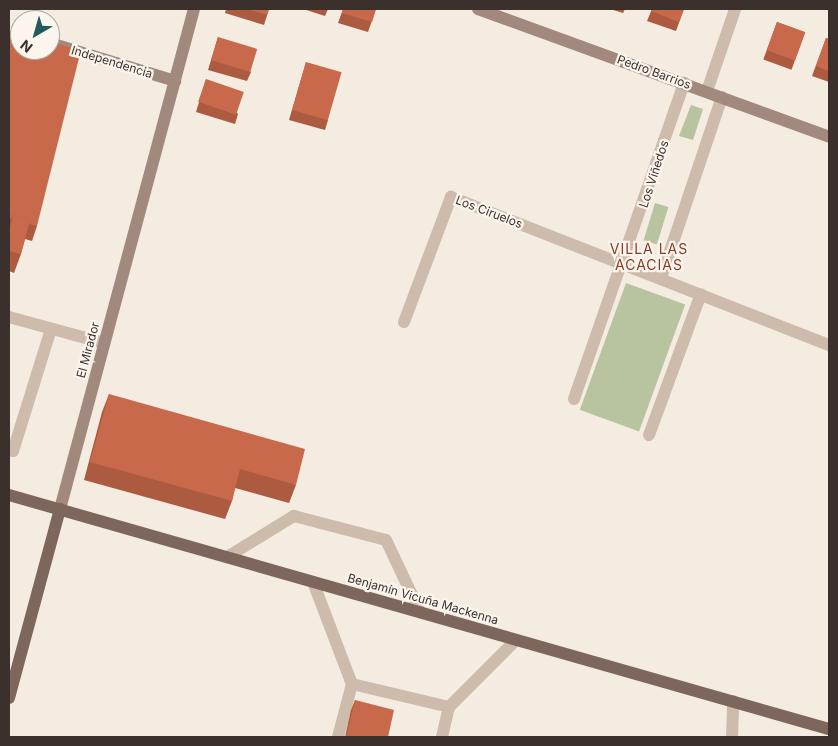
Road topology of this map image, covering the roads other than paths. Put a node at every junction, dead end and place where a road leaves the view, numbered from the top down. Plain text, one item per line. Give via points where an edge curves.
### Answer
1 (194, 9) edge
2 (478, 9) edge
3 (735, 9) edge
4 (60, 47) edge
5 (175, 81) junction
6 (684, 83) junction
7 (707, 91) junction
8 (722, 97) junction
9 (829, 137) edge
10 (623, 265) junction
11 (661, 278) junction
12 (701, 294) junction
13 (9, 317) edge
14 (404, 322) dead end
15 (51, 329) junction
16 (104, 343) junction
17 (829, 345) edge
18 (574, 399) dead end
19 (649, 435) dead end
20 (9, 450) edge
21 (9, 495) edge
22 (60, 510) junction
23 (227, 558) junction
24 (313, 582) junction
25 (420, 612) junction
26 (516, 640) junction
27 (352, 684) junction
28 (9, 698) edge
29 (733, 701) junction
30 (449, 706) junction
31 (829, 729) edge
32 (338, 737) edge
33 (442, 737) edge
34 (732, 737) edge

1 - 5 main road, El Mirador
2 - 6 main road, Pedro Barrios
3 - 7 street
4 - 5 main road, Independencia
5 - 16 main road, El Mirador
6 - 7 main road, Pedro Barrios
6 - 10 street, Los Viñedos
7 - 8 main road, Pedro Barrios
8 - 9 main road, Pedro Barrios
8 - 11 street
10 - 11 street, Los Ciruelos
10 - 14 street, Los Ciruelos via 451,197
10 - 18 street
11 - 12 street, Los Ciruelos
12 - 17 street, Los Ciruelos
12 - 19 street
13 - 15 street
15 - 16 street
15 - 20 street via 13,451
16 - 22 main road, El Mirador
21 - 22 main road, Benjamín Vicuña Mackenna
22 - 23 main road, Benjamín Vicuña Mackenna
22 - 28 main road, El Mirador
23 - 24 main road, Benjamín Vicuña Mackenna
23 - 25 street via 294,516 386,540
24 - 25 main road, Benjamín Vicuña Mackenna
24 - 27 street
25 - 26 main road, Benjamín Vicuña Mackenna
26 - 29 main road, Benjamín Vicuña Mackenna
26 - 30 street
27 - 30 street
27 - 32 street
29 - 31 main road, Benjamín Vicuña Mackenna
29 - 34 street
30 - 33 street

